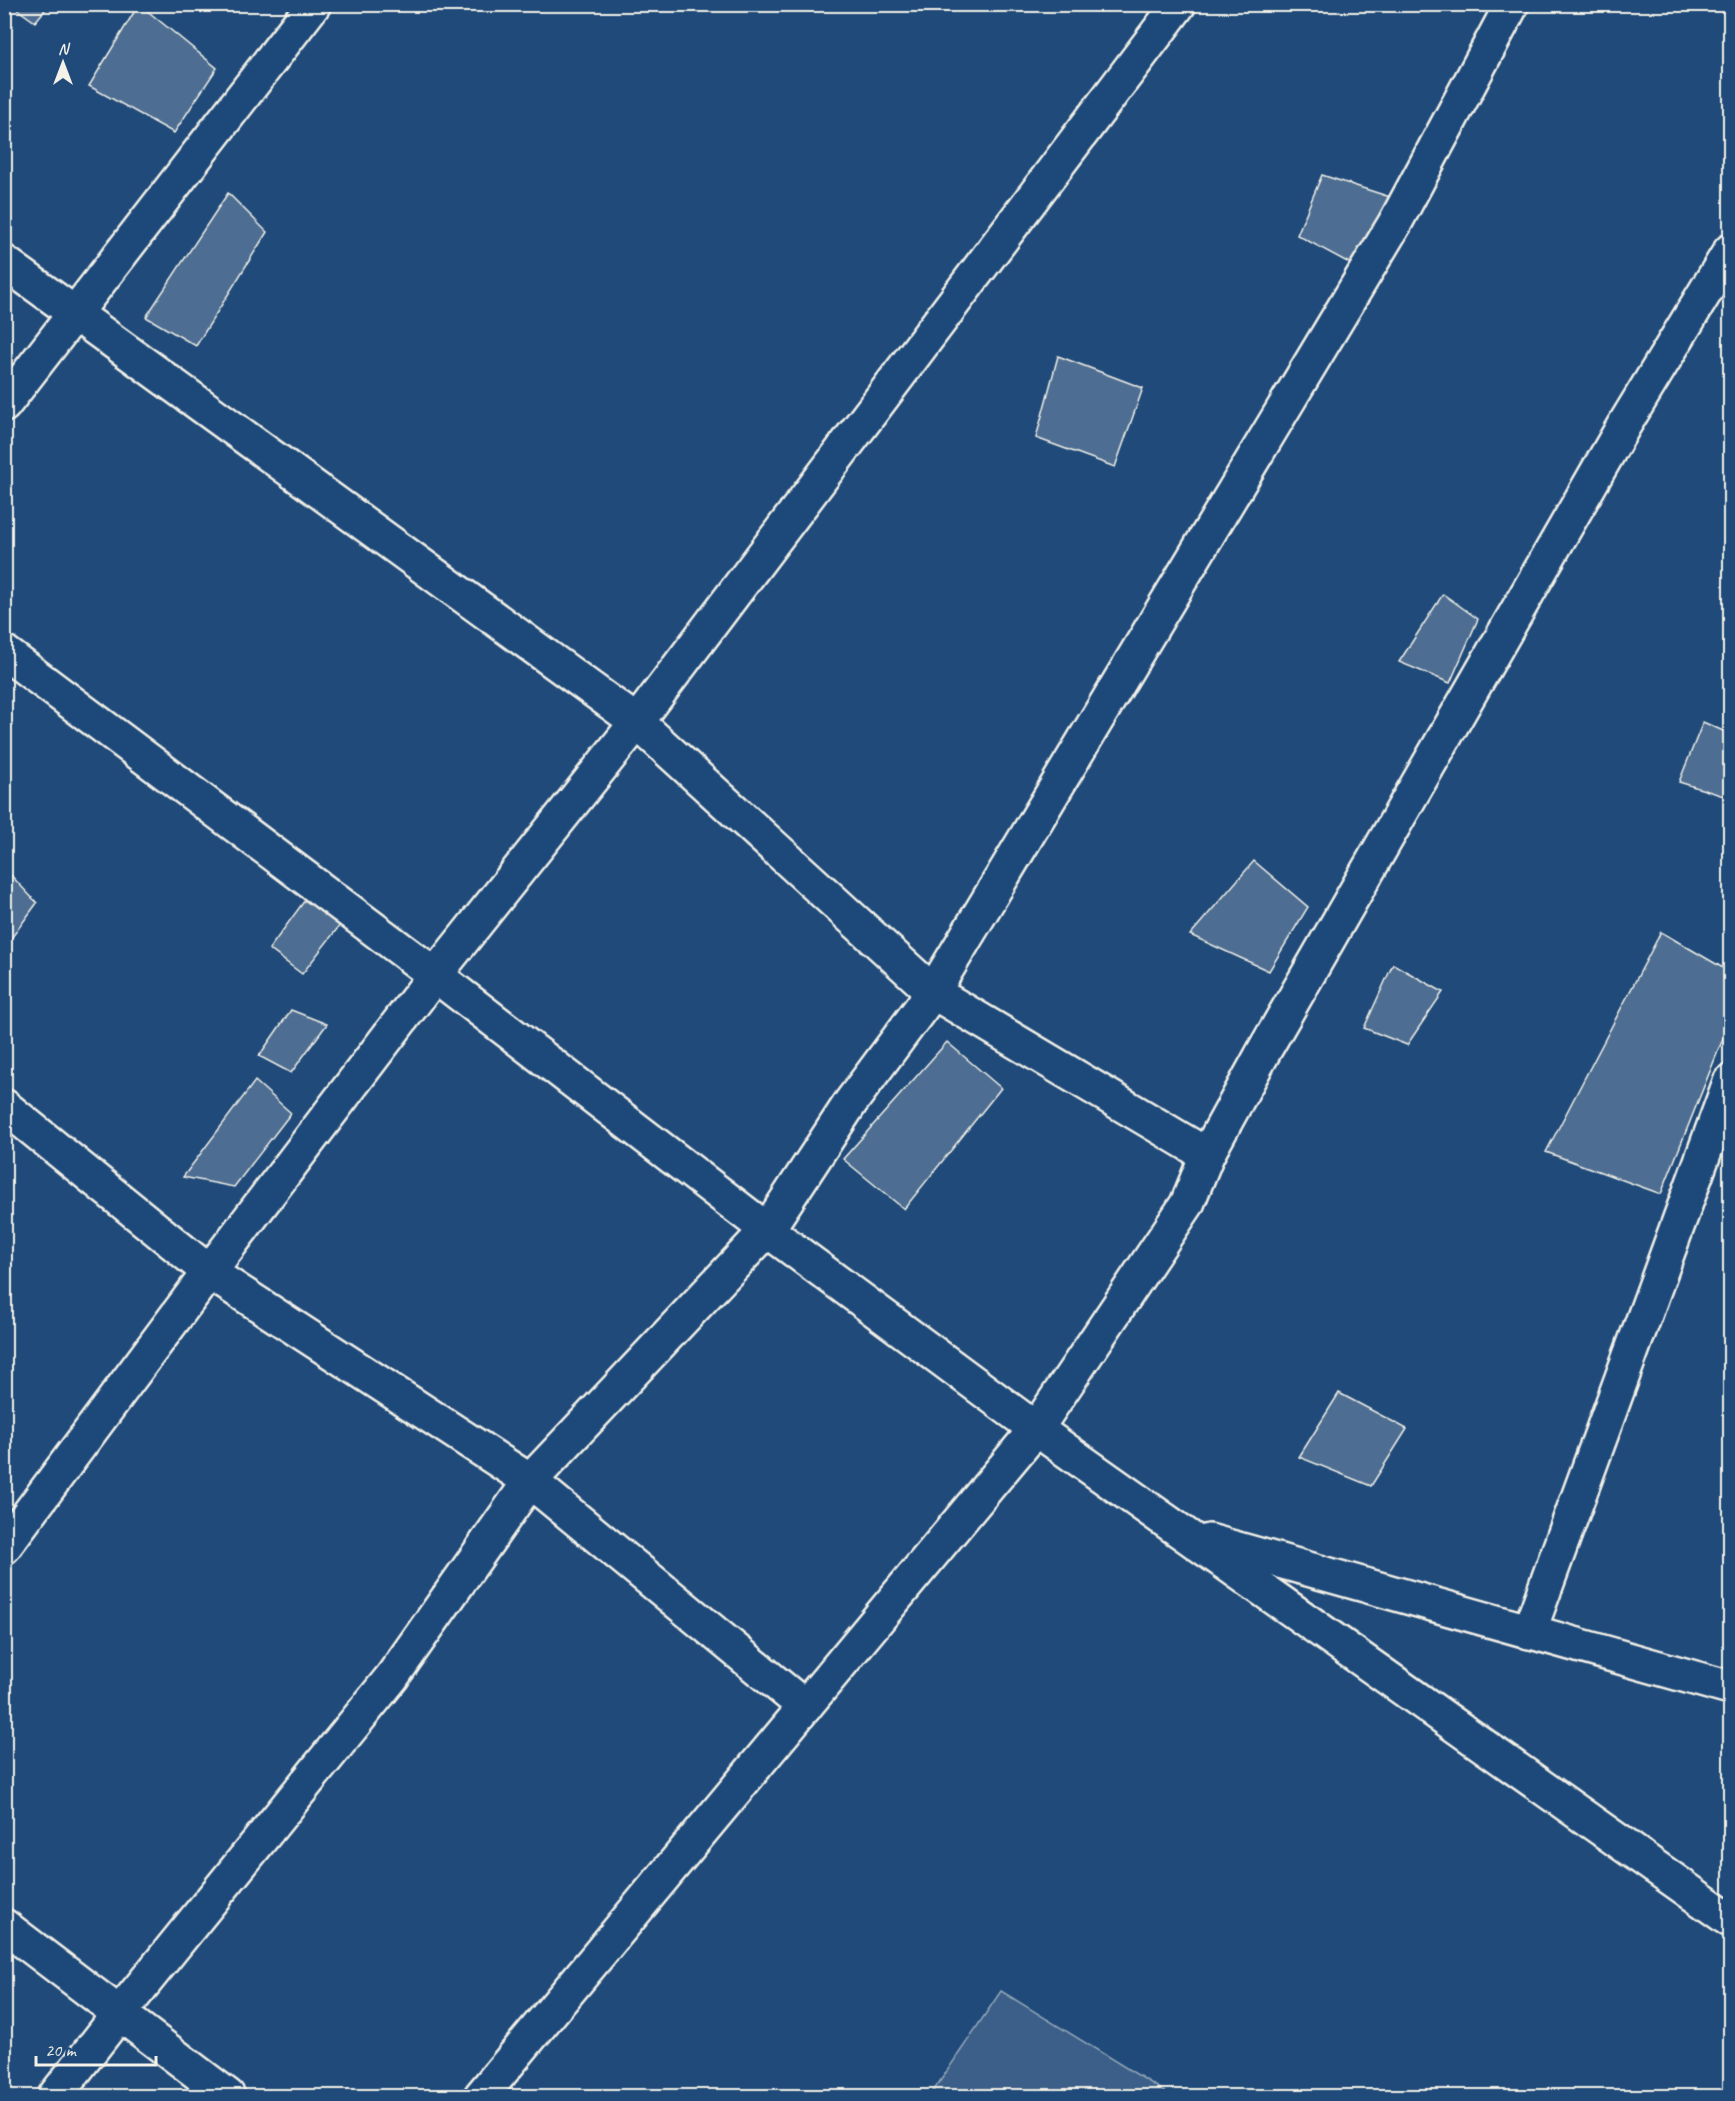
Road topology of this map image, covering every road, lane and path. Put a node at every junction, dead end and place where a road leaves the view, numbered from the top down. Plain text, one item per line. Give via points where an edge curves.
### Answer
1 (314, 4) edge
2 (1179, 4) edge
3 (1512, 4) edge
4 (1731, 251) edge
5 (4, 262) edge
6 (75, 314) junction
7 (4, 405) edge
8 (4, 652) edge
9 (637, 722) junction
10 (435, 975) junction
11 (933, 992) junction
12 (1731, 1082) edge
13 (4, 1106) edge
14 (1208, 1155) junction
15 (767, 1230) junction
16 (209, 1272) junction
17 (1036, 1429) junction
18 (530, 1480) junction
19 (1187, 1535) junction
20 (4, 1547) edge
21 (1529, 1632) junction
22 (1731, 1688) edge
23 (805, 1707) junction
24 (1731, 1920) edge
25 (4, 1926) edge
26 (119, 2014) junction
27 (55, 2097) edge
28 (228, 2097) edge
29 (481, 2097) edge

1 - 6 street
2 - 9 street
3 - 11 street via 1395,223
4 - 14 street via 1612,447
5 - 6 street
6 - 7 street
6 - 9 street
8 - 10 street
9 - 10 street
9 - 11 street
10 - 15 street
10 - 16 street
11 - 14 street
11 - 15 street via 851,1102
12 - 21 street
13 - 16 street
14 - 17 street via 1187,1204
15 - 17 street
15 - 18 street
16 - 18 street
16 - 20 street
17 - 19 street
17 - 23 street
18 - 23 street
18 - 26 street via 392,1677
19 - 21 street
19 - 24 street
21 - 22 street
23 - 29 street
25 - 26 street
26 - 27 street
26 - 28 street

